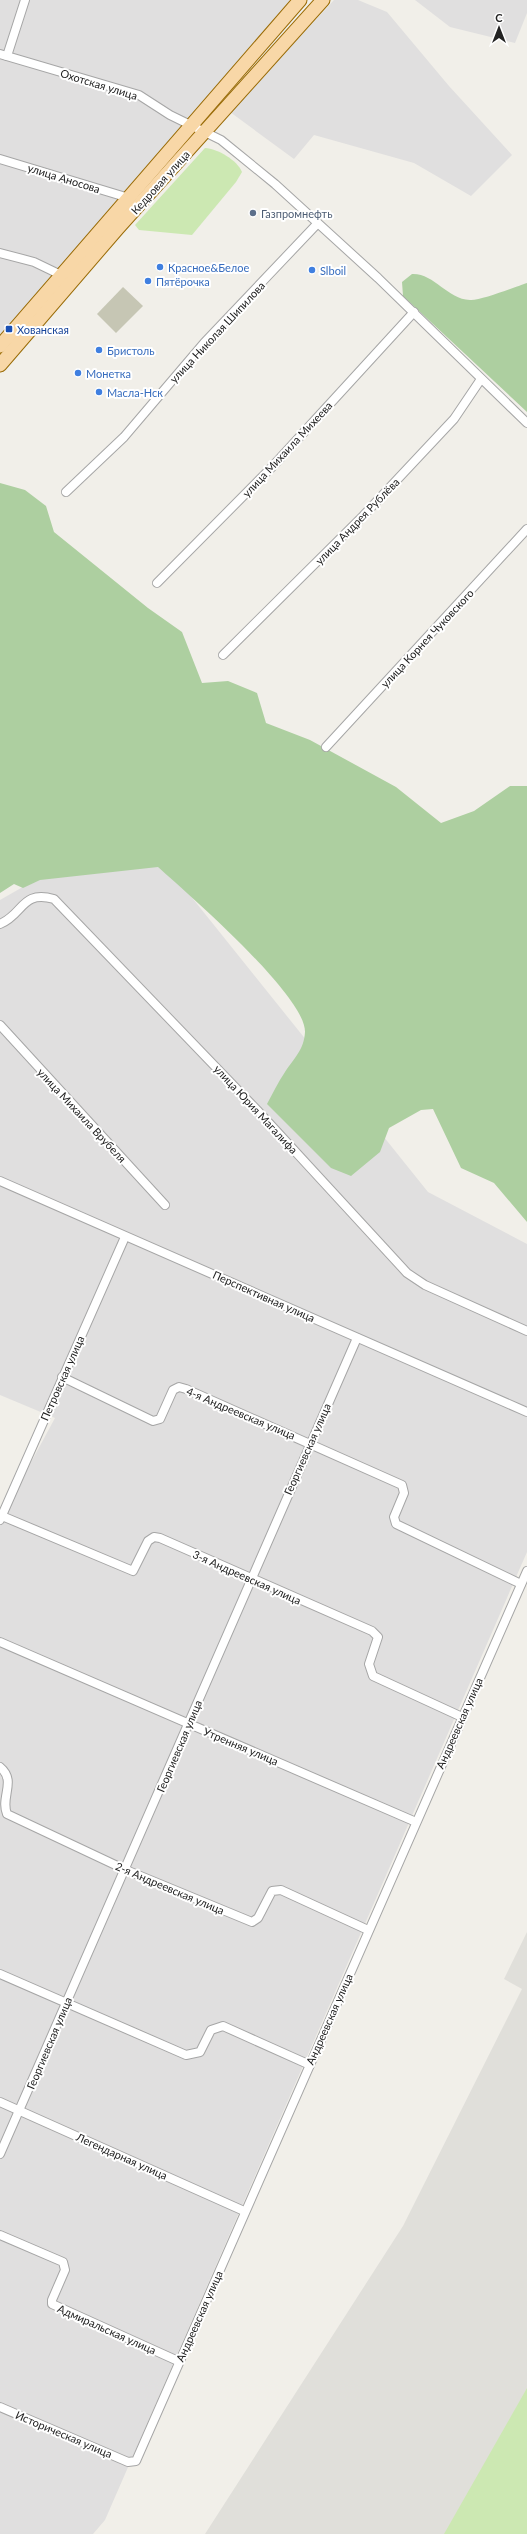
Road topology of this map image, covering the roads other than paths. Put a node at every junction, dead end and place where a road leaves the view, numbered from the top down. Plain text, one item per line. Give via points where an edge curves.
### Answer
1 (25, 0) edge
2 (300, 0) edge
3 (322, 0) edge
4 (3, 55) edge
5 (193, 124) junction
6 (206, 131) junction
7 (0, 159) edge
8 (129, 198) junction
9 (317, 224) junction
10 (0, 253) edge
11 (61, 275) junction
12 (414, 312) junction
13 (0, 346) edge
14 (0, 365) edge
15 (480, 379) junction
16 (527, 423) edge
17 (66, 492) dead end
18 (527, 530) edge
19 (157, 583) dead end
20 (223, 655) dead end
21 (326, 747) dead end
22 (0, 924) edge
23 (0, 1025) edge
24 (0, 1181) edge
25 (166, 1205) dead end
26 (125, 1237) junction
27 (527, 1331) edge
28 (357, 1338) junction
29 (62, 1378) junction
30 (527, 1412) edge
31 (309, 1443) junction
32 (1, 1518) edge
33 (527, 1571) edge
34 (250, 1578) junction
35 (521, 1584) junction
36 (0, 1642) edge
37 (462, 1717) junction
38 (188, 1723) junction
39 (0, 1767) edge
40 (416, 1822) junction
41 (126, 1870) junction
42 (368, 1930) junction
43 (0, 1974) edge
44 (66, 2002) junction
45 (310, 2065) junction
46 (0, 2102) edge
47 (20, 2110) junction
48 (0, 2154) edge
49 (244, 2211) junction
50 (0, 2236) edge
51 (178, 2362) junction
52 (0, 2407) edge
53 (128, 2462) joint

1 - 4 street
2 - 5 main road, Кедровая улица
3 - 6 main road, Кедровая улица
4 - 5 street, Охотская улица via 139,95 170,115
5 - 6 street, Охотская улица
5 - 8 main road, Кедровая улица
6 - 9 street, Охотская улица via 251,163
6 - 14 main road, Кедровая улица
7 - 8 street, улица Аносова
8 - 11 main road, Кедровая улица
9 - 12 street, Охотская улица
9 - 17 street, улица Николая Шипилова via 204,343 124,436
10 - 11 street via 34,262
11 - 13 main road, Кедровая улица
12 - 15 street, Охотская улица
12 - 19 street, улица Михаила Михеева via 272,467
15 - 16 street, Охотская улица
15 - 20 street, улица Андрея Рублёва via 448,425 364,516
18 - 21 street, улица Корнея Чуковского
22 - 27 street, улица Юрия Магалифа via 29,898 54,898 257,1110 407,1273 425,1285
23 - 25 street, улица Михаила Врубеля
24 - 26 street, Перспективная улица
26 - 28 street, Перспективная улица
26 - 29 street, Петровская улица
28 - 30 street, Перспективная улица
28 - 31 street, Георгиевская улица
29 - 31 street, 4-я Андреевская улица via 154,1421 160,1419 173,1390 179,1387
29 - 32 street, Петровская улица
31 - 34 street, Георгиевская улица
31 - 35 street, 4-я Андреевская улица via 402,1485 404,1493 394,1517 396,1524
32 - 34 street, 3-я Андреевская улица via 128,1570 133,1571 137,1566 148,1541 154,1537
33 - 35 street, Андреевская улица
34 - 37 street, 3-я Андреевская улица via 372,1631 378,1638 369,1664 373,1676
34 - 38 street, Георгиевская улица
35 - 37 street, Андреевская улица
36 - 38 street, Утренняя улица
37 - 40 street, Андреевская улица
38 - 40 street, Утренняя улица
38 - 41 street, Георгиевская улица
39 - 41 street, 2-я Андреевская улица via 6,1774 0,1801 6,1814
40 - 42 street, Андреевская улица
41 - 42 street, 2-я Андреевская улица via 252,1922 258,1918 272,1891 281,1890
41 - 44 street, Георгиевская улица
42 - 45 street, Андреевская улица
43 - 44 street
44 - 45 street via 186,2055 200,2052 211,2030 223,2026
44 - 47 street, Георгиевская улица
45 - 49 street, Андреевская улица
46 - 47 street, Легендарная улица
47 - 48 street, Георгиевская улица
47 - 49 street, Легендарная улица
49 - 51 street, Андреевская улица
50 - 51 street, Адмиральская улица via 63,2262 65,2270 52,2304
51 - 53 street, Андреевская улица via 136,2461
52 - 53 street, Историческая улица

